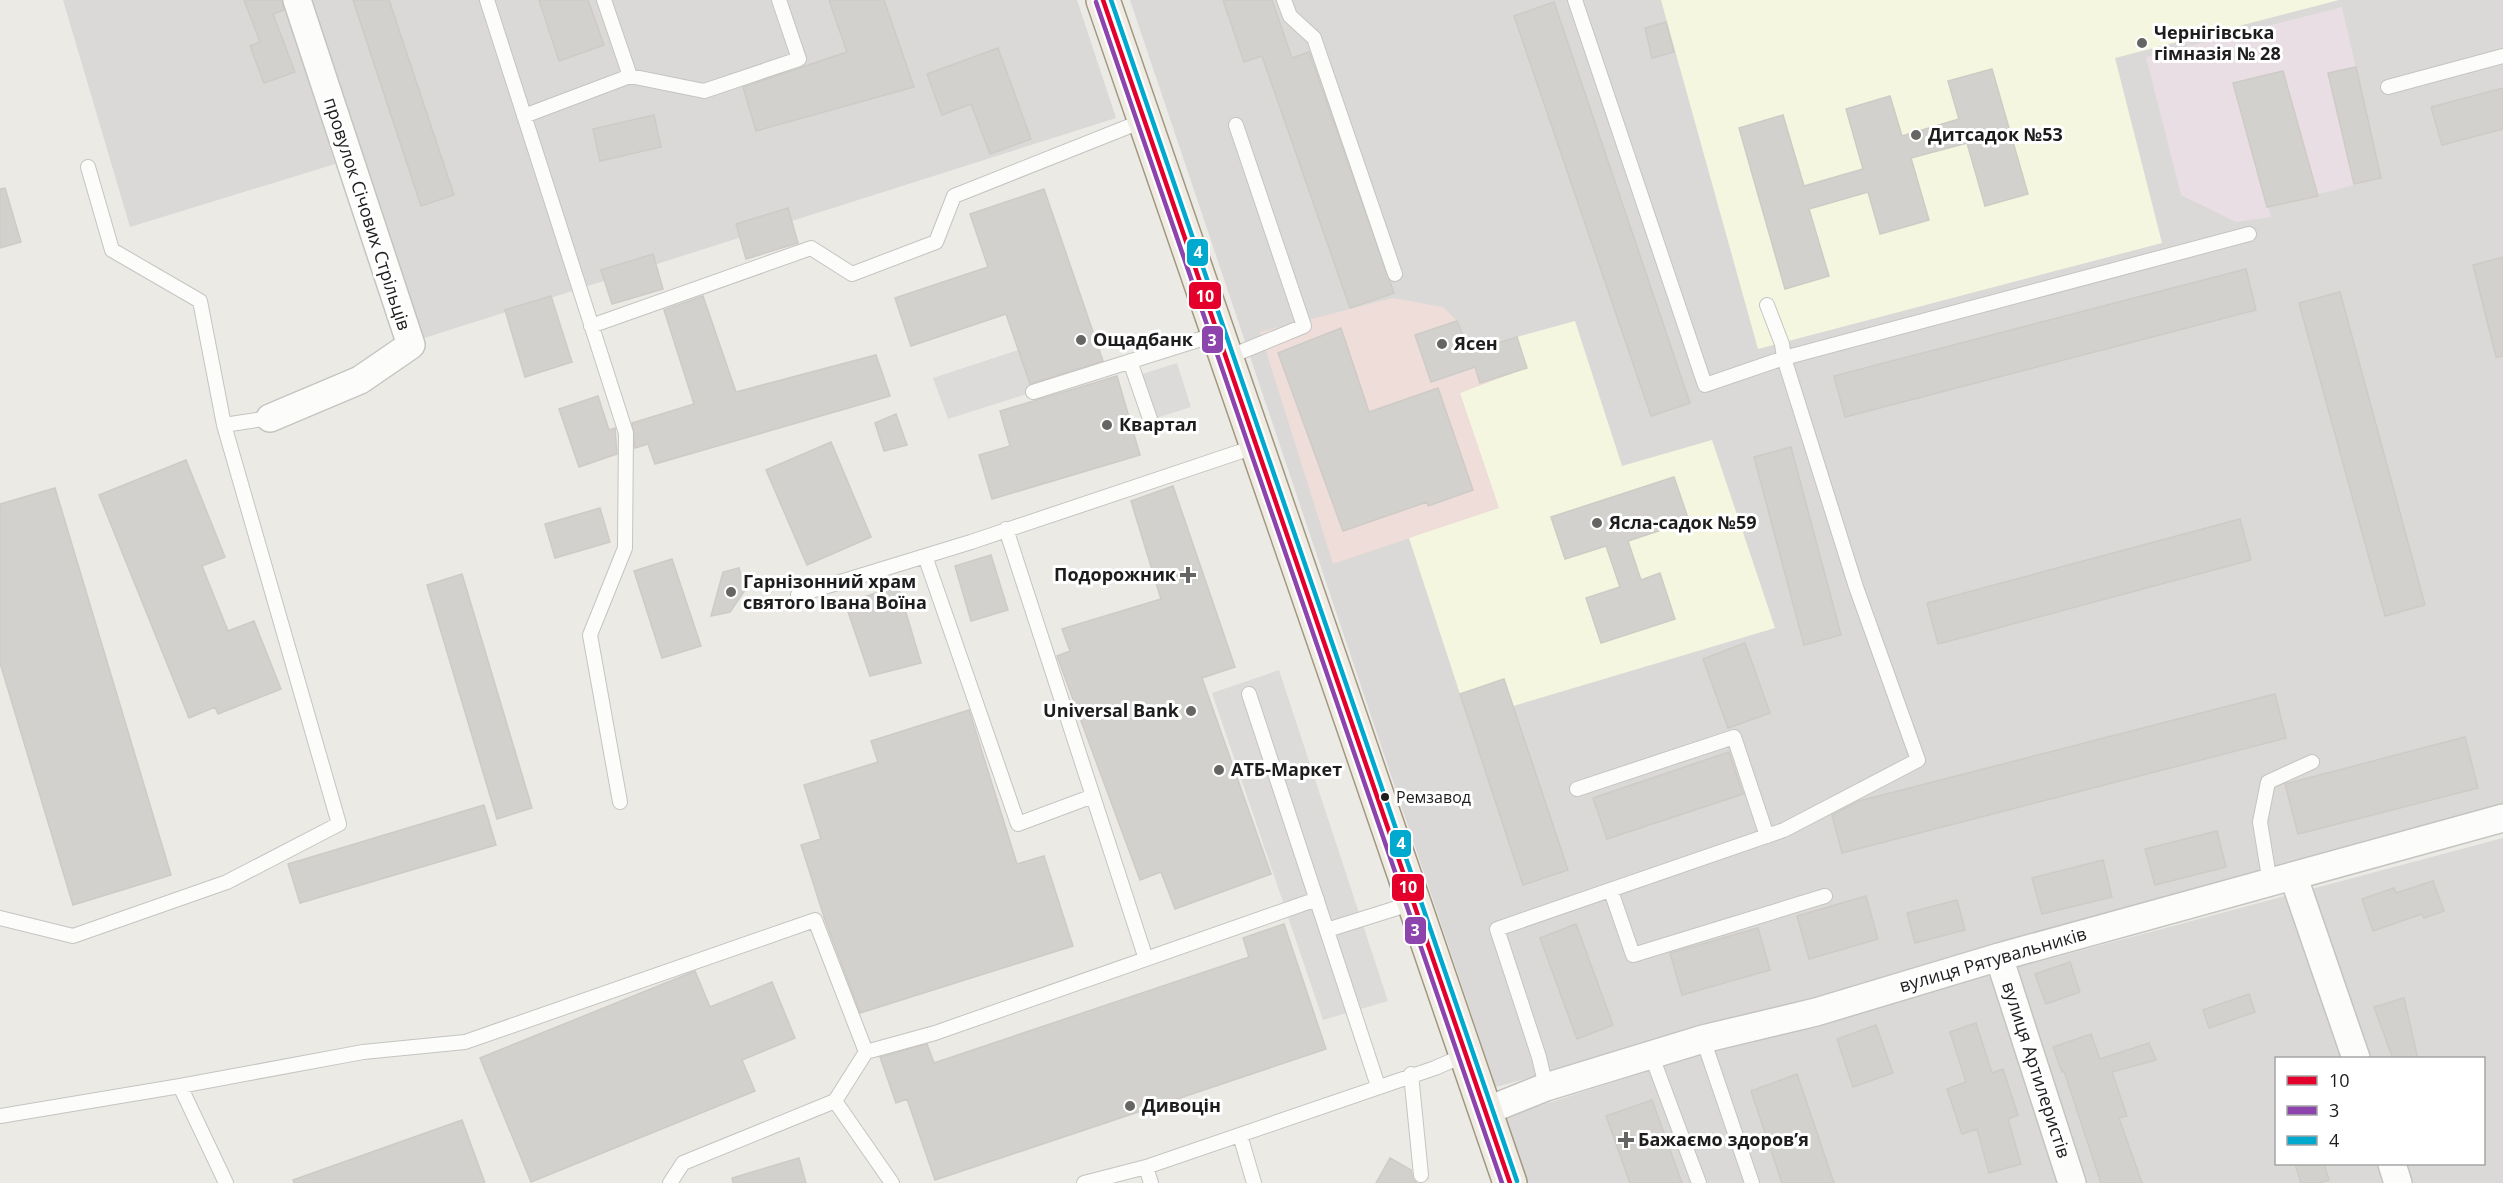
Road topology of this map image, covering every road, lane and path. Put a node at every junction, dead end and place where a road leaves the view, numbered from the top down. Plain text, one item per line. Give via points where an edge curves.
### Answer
1 (297, 0) edge
2 (487, 0) edge
3 (604, 0) edge
4 (779, 0) edge
5 (1103, 0) edge
6 (1284, 0) edge
7 (1575, 0) edge
8 (2503, 56) edge
9 (630, 76) junction
10 (2388, 87) dead end
11 (524, 116) junction
12 (1144, 120) junction
13 (1236, 125) dead end
14 (88, 167) dead end
15 (2249, 234) dead end
16 (1395, 274) dead end
17 (1767, 305) dead end
18 (591, 326) junction
19 (1222, 346) junction
20 (1784, 358) junction
21 (1130, 361) junction
22 (1033, 392) dead end
23 (270, 418) joint
24 (1150, 419) dead end
25 (224, 425) junction
26 (1257, 446) junction
27 (1006, 529) junction
28 (925, 556) junction
29 (798, 595) dead end
30 (1249, 693) dead end
31 (2312, 762) dead end
32 (1577, 789) dead end
33 (1093, 796) junction
34 (620, 802) dead end
35 (2503, 818) edge
36 (1767, 836) junction
37 (2283, 880) junction
38 (1611, 891) junction
39 (1825, 896) dead end
40 (1317, 899) junction
41 (1413, 903) junction
42 (0, 918) edge
43 (1327, 930) junction
44 (1999, 957) junction
45 (1146, 959) junction
46 (1703, 1039) junction
47 (866, 1052) junction
48 (1467, 1054) junction
49 (1651, 1054) junction
50 (2355, 1057) edge
51 (1411, 1074) junction
52 (180, 1086) junction
53 (1378, 1086) junction
54 (1546, 1087) junction
55 (835, 1101) junction
56 (1486, 1111) junction
57 (0, 1116) edge
58 (1239, 1135) junction
59 (2392, 1165) edge
60 (1146, 1167) junction
61 (1421, 1175) dead end
62 (226, 1183) edge
63 (670, 1183) edge
64 (892, 1183) edge
65 (1084, 1183) edge
66 (1151, 1183) edge
67 (1254, 1183) edge
68 (1510, 1183) edge
69 (1699, 1183) edge
70 (1752, 1183) edge
71 (2072, 1183) edge
72 (2398, 1183) edge

1 - 23 street, провулок Січових Стрільців via 411,345 360,380
2 - 11 lane
3 - 9 lane
4 - 9 lane via 799,59 704,91
5 - 12 main road
6 - 16 lane via 1290,16 1314,38
7 - 20 lane via 1705,385
8 - 10 lane
9 - 11 lane
11 - 18 lane
12 - 18 lane via 954,196 936,242 852,274 812,248
12 - 19 main road
13 - 19 lane via 1304,326
14 - 25 lane via 112,250 200,301
15 - 20 lane
17 - 20 lane
18 - 34 lane via 626,433 625,548 590,635
19 - 21 lane
19 - 26 main road
20 - 36 lane via 1856,587 1918,760
21 - 22 lane
21 - 24 lane
23 - 25 lane
25 - 42 lane via 339,824 227,882 73,936
26 - 27 lane
26 - 41 main road
27 - 28 lane
27 - 33 lane
28 - 29 lane
28 - 33 lane via 1018,824
30 - 40 lane
31 - 37 lane via 2268,782 2260,822 2268,871
32 - 36 lane via 1734,737
33 - 45 lane
35 - 37 street, вулиця Рятувальників
36 - 38 lane
37 - 44 street, вулиця Рятувальників
37 - 50 street
38 - 39 lane via 1633,955
38 - 54 lane via 1497,929
40 - 43 lane
40 - 45 lane
41 - 43 lane
41 - 48 main road
43 - 53 lane
44 - 46 street, вулиця Рятувальників via 1816,1012
44 - 71 street, вулиця Артилеристів
45 - 47 lane via 935,1033
46 - 49 street, вулиця Рятувальників
46 - 70 lane
47 - 52 lane via 815,920 465,1042 363,1052
47 - 55 lane
48 - 51 lane
48 - 56 main road
49 - 54 street, вулиця Рятувальників
49 - 69 lane
51 - 53 lane
51 - 61 lane
52 - 57 lane
52 - 62 lane
53 - 58 lane
54 - 56 street, вулиця Рятувальників
55 - 63 lane via 683,1164
55 - 64 lane
56 - 68 main road
58 - 60 lane
58 - 67 lane
59 - 72 street
60 - 65 lane
60 - 66 lane

